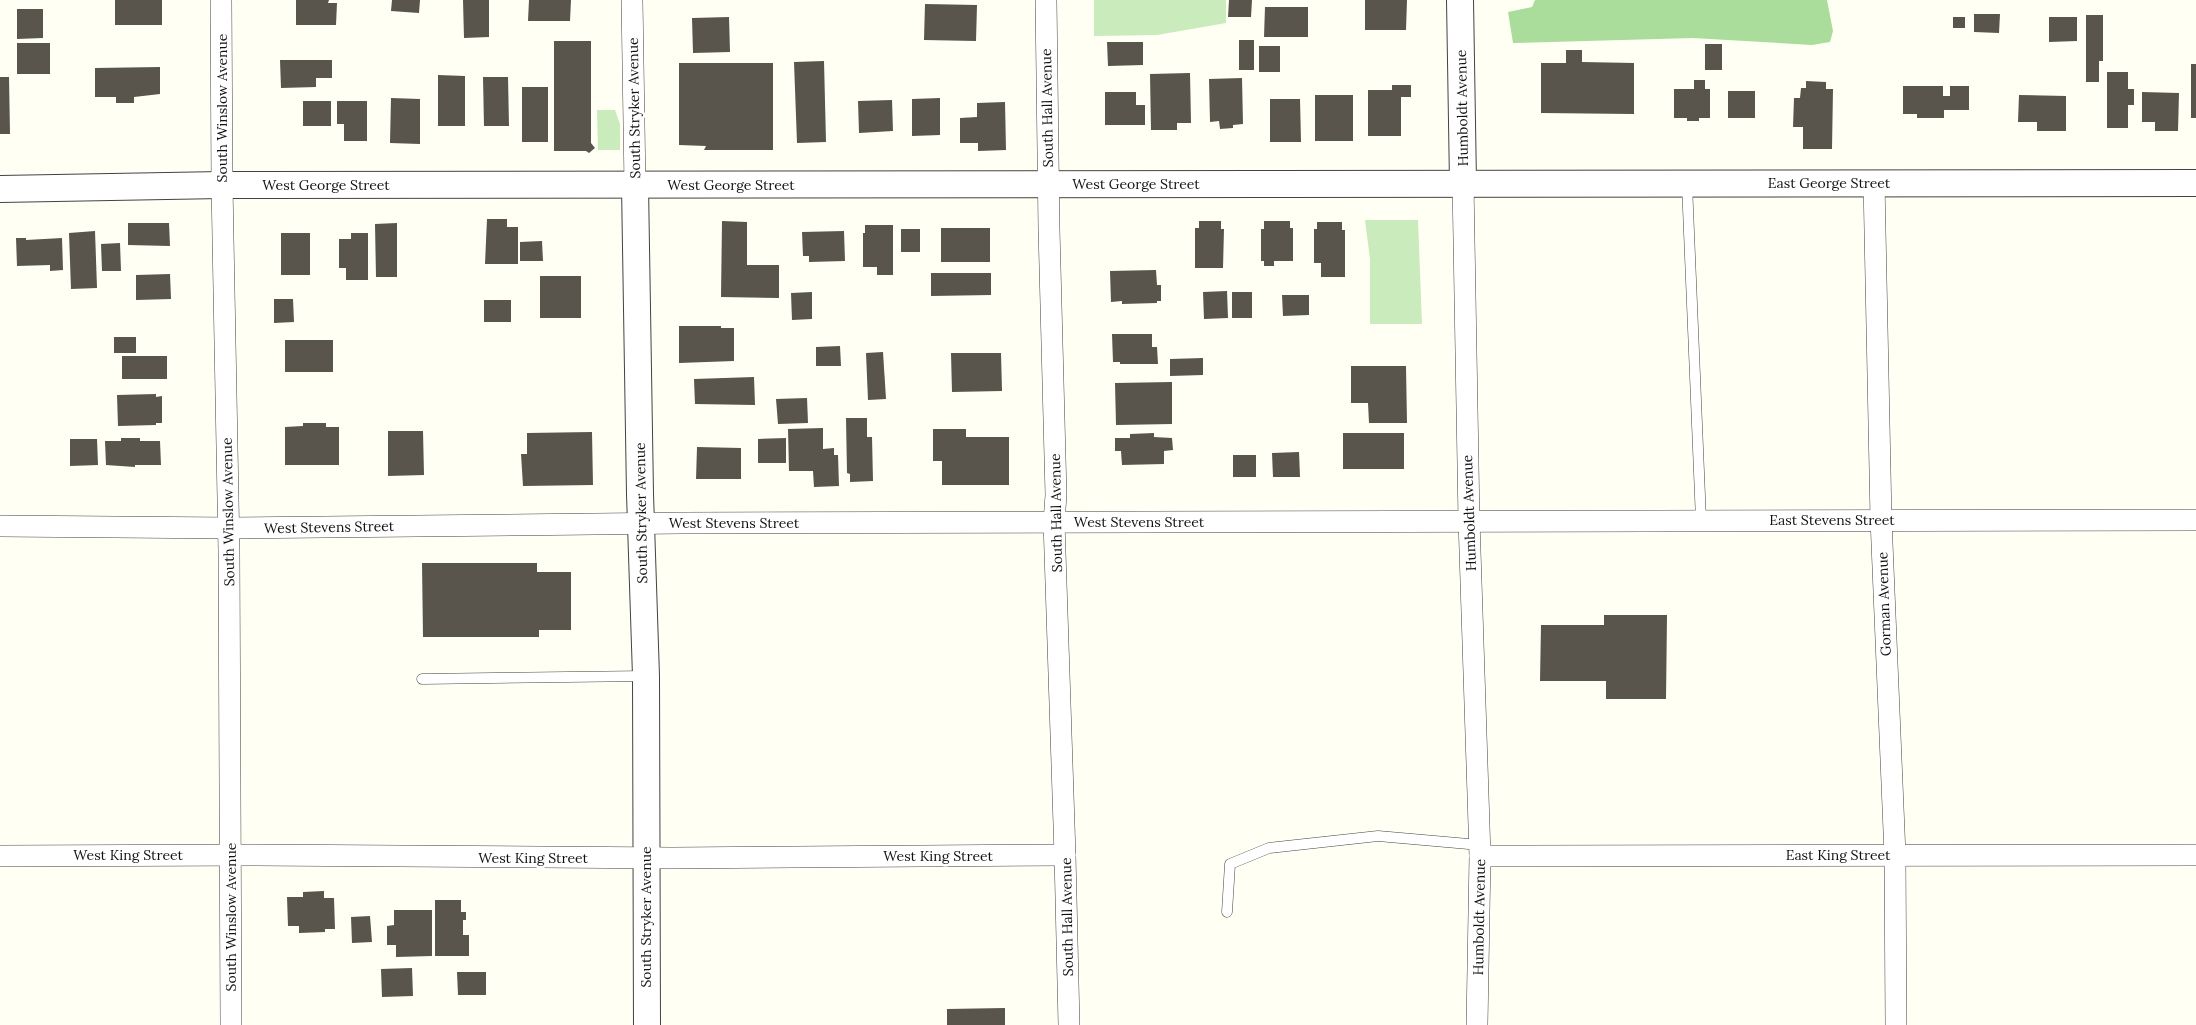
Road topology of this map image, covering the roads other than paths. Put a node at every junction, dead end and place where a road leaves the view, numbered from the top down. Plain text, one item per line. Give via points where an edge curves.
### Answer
1 (221, 0) edge
2 (632, 0) edge
3 (1046, 0) edge
4 (1460, 0) edge
5 (1874, 182) junction
6 (2196, 182) edge
7 (1462, 183) junction
8 (1687, 183) junction
9 (222, 185) junction
10 (635, 185) junction
11 (1048, 185) junction
12 (0, 190) edge
13 (1881, 519) junction
14 (1469, 520) junction
15 (1702, 520) junction
16 (2196, 520) edge
17 (1054, 522) junction
18 (640, 524) junction
19 (0, 526) edge
20 (229, 528) junction
21 (646, 676) junction
22 (422, 678) dead end
23 (1480, 850) junction
24 (231, 855) junction
25 (1066, 855) junction
26 (1895, 855) junction
27 (2196, 855) edge
28 (0, 856) edge
29 (645, 858) junction
30 (1227, 912) dead end
31 (231, 1025) edge
32 (647, 1025) edge
33 (1068, 1025) edge
34 (1477, 1025) edge
35 (1896, 1025) edge

1 - 9 street, South Winslow Avenue
2 - 10 street, South Stryker Avenue
3 - 11 street, South Hall Avenue
4 - 7 street, Humboldt Avenue
5 - 6 street, East George Street
5 - 8 street, East George Street
5 - 13 street, Gorman Avenue
7 - 8 street, East George Street
7 - 11 street, West George Street
7 - 14 street, Humboldt Avenue
8 - 15 lane
9 - 10 street, West George Street
9 - 12 street, West George Street
9 - 20 street, South Winslow Avenue
10 - 11 street, West George Street
10 - 18 street, South Stryker Avenue
11 - 17 street, South Hall Avenue
13 - 15 street, East Stevens Street
13 - 16 street, East Stevens Street
13 - 26 street, Gorman Avenue
14 - 15 street, East Stevens Street
14 - 17 street, West Stevens Street
14 - 23 street, Humboldt Avenue
17 - 18 street, West Stevens Street
17 - 25 street, South Hall Avenue
18 - 20 street, West Stevens Street
18 - 21 street, South Stryker Avenue
19 - 20 street, West Stevens Street
20 - 24 street, South Winslow Avenue
21 - 22 lane
21 - 29 street, South Stryker Avenue
23 - 26 street, East King Street
23 - 30 lane via 1378,836 1269,848 1230,864
23 - 34 street, Humboldt Avenue
24 - 28 street, West King Street
24 - 29 street, West King Street
24 - 31 street, South Winslow Avenue
25 - 29 street, West King Street
25 - 33 street, South Hall Avenue
26 - 27 street, East King Street
26 - 35 street, Gorman Avenue
29 - 32 street, South Stryker Avenue

